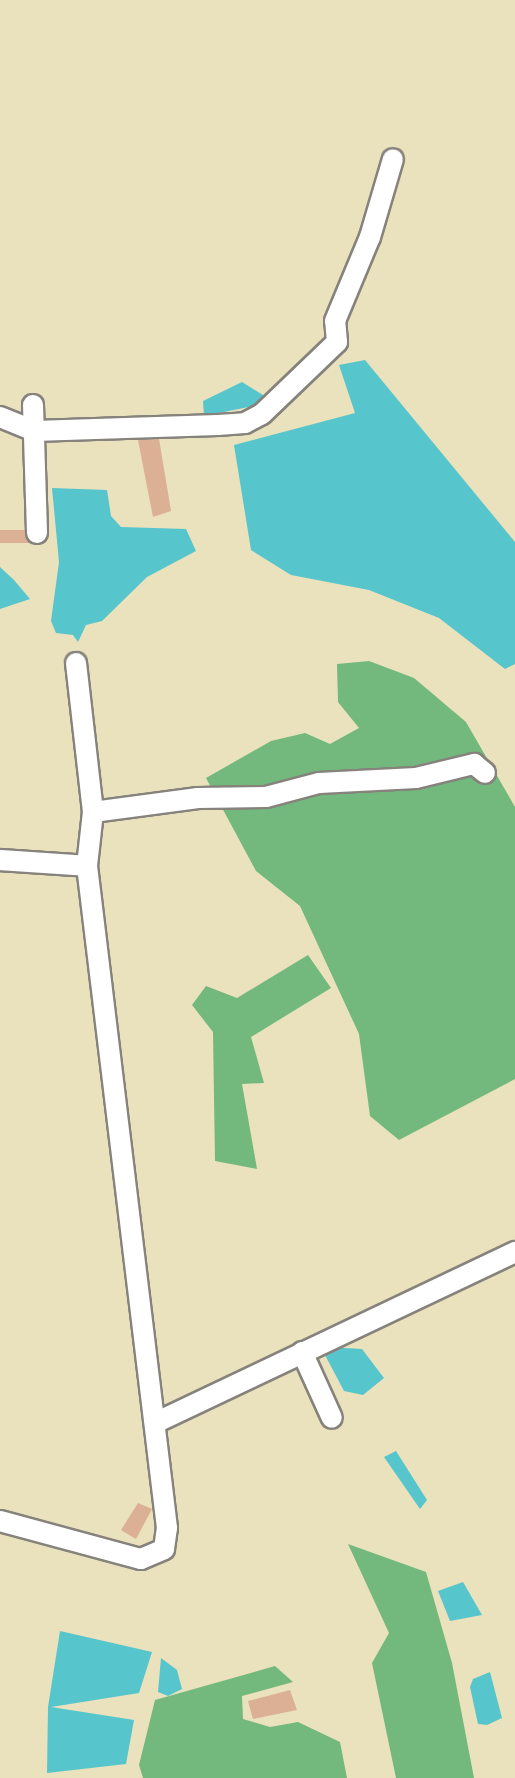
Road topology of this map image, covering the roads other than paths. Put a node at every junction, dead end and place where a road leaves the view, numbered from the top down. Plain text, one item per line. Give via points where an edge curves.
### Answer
1 (393, 159) dead end
2 (33, 405) dead end
3 (0, 417) edge
4 (34, 431) junction
5 (37, 533) dead end
6 (76, 663) dead end
7 (485, 773) dead end
8 (93, 812) junction
9 (0, 860) edge
10 (87, 866) junction
11 (515, 1252) edge
12 (302, 1352) junction
13 (332, 1418) dead end
14 (154, 1423) junction
15 (0, 1521) edge

1 - 4 street via 370,237 335,321 337,342 262,414 245,423
2 - 4 street
3 - 4 street
4 - 5 street
6 - 8 street
7 - 8 street via 474,764 416,778 319,783 266,797 198,798
8 - 10 street
9 - 10 street
10 - 14 street via 121,1175
11 - 12 street
12 - 13 street
12 - 14 street
14 - 15 street via 166,1528 164,1549 153,1558 123,1555

